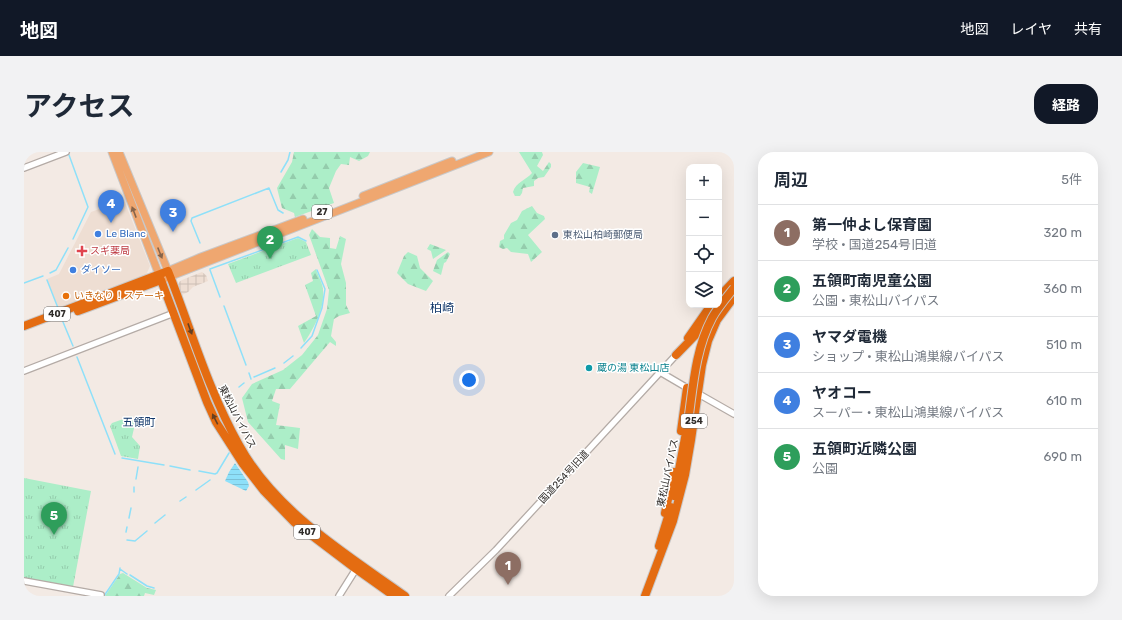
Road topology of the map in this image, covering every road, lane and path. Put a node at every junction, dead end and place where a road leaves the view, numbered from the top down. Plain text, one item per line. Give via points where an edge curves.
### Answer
1 (66, 152) edge
2 (112, 152) edge
3 (119, 152) edge
4 (476, 152) edge
5 (489, 152) edge
6 (24, 168) edge
7 (169, 274) junction
8 (160, 277) junction
9 (734, 281) edge
10 (734, 288) edge
11 (722, 294) edge
12 (734, 297) edge
13 (710, 308) edge
14 (711, 308) edge
15 (174, 313) junction
16 (717, 313) junction
17 (24, 326) edge
18 (24, 332) edge
19 (676, 355) junction
20 (24, 371) edge
21 (660, 372) junction
22 (686, 388) junction
23 (698, 394) junction
24 (734, 414) edge
25 (658, 547) junction
26 (356, 569) junction
27 (24, 581) edge
28 (101, 595) edge
29 (339, 596) edge
30 (394, 596) edge
31 (406, 596) edge
32 (449, 596) edge
33 (639, 596) edge
34 (645, 596) edge

1 - 6 street
8 -> 2 main road
3 -> 7 main road
4 - 7 main road, 27 via 201,257
5 - 7 main road, 27
7 - 8 highway, 407
7 -> 31 highway, 東松山バイパス / 407 via 211,387 239,446 254,468 274,493 304,522
8 - 15 highway, 東松山バイパス / 407
8 - 17 highway, 407
8 - 18 highway, 407
9 - 11 highway
10 - 25 highway, 東松山バイパス / 254, bridge via 713,317 702,341 675,494
12 - 16 highway
12 - 23 highway, 東松山バイパス / 254 via 717,320 710,336 704,353
13 - 19 highway
14 - 16 highway via 712,313
15 - 20 street
26 -> 15 highway, 東松山バイパス / 407 via 294,522 264,491 243,464 216,422
16 - 19 highway
19 - 21 street, 国道254号旧道
21 - 22 street
21 - 32 street, 国道254号旧道 via 496,550
22 - 23 street
22 - 25 highway via 676,461
23 - 24 street
23 - 34 highway, 東松山バイパス / 254 via 686,468 673,521
25 - 33 highway, 東松山バイパス / 254
26 - 29 street
26 - 30 highway, 東松山バイパス / 407
27 - 28 street

